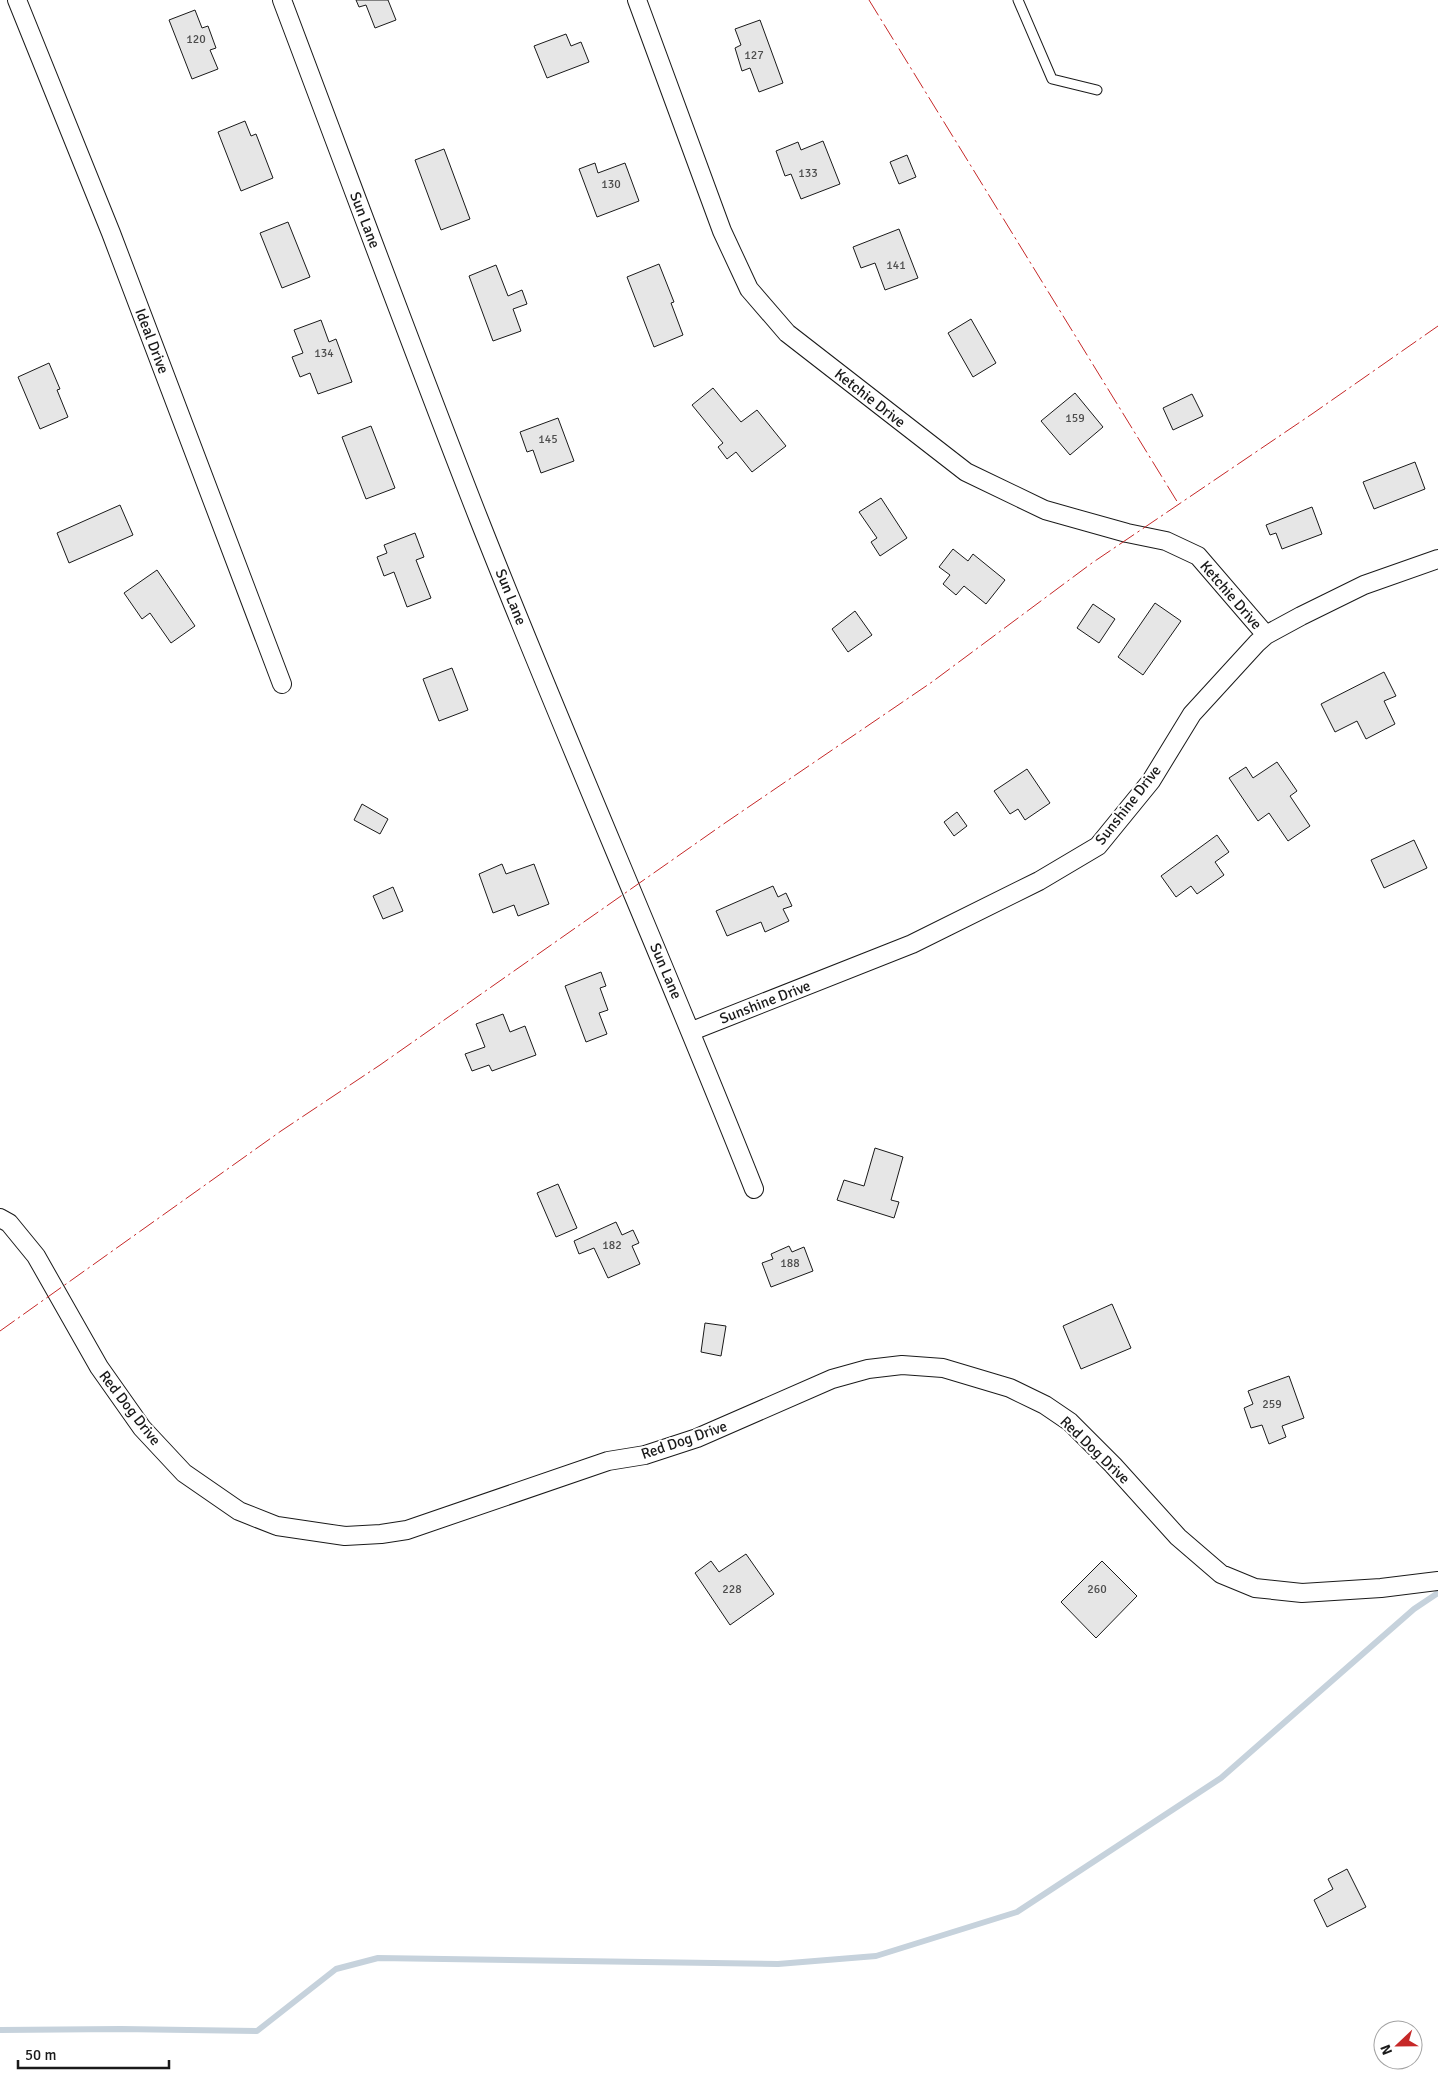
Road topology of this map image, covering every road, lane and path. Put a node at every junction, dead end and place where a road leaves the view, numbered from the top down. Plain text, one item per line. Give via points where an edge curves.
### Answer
1 (17, 0) edge
2 (282, 0) edge
3 (637, 0) edge
4 (1018, 0) edge
5 (1097, 90) dead end
6 (1438, 559) edge
7 (1266, 636) junction
8 (282, 684) dead end
9 (692, 1031) junction
10 (754, 1189) dead end
11 (0, 1218) edge
12 (1438, 1580) edge

1 - 8 street, Ideal Drive via 111,233
2 - 9 street, Sun Lane via 478,518
3 - 7 street, Ketchie Drive via 722,231 749,289 787,333 966,472 1045,510 1127,533 1166,540 1198,556
4 - 5 lane via 1052,79
6 - 7 street, Sunshine Drive via 1364,585
7 - 9 street, Sunshine Drive via 1192,714 1151,781 1098,846 1039,882 912,944
9 - 10 street, Sun Lane
11 - 12 street, Red Dog Drive via 36,1256 99,1367 142,1428 184,1473 239,1511 277,1526 345,1536 406,1530 608,1461 645,1455 696,1438 832,1379 868,1369 902,1365 943,1368 1010,1388 1045,1405 1070,1422 1178,1537 1221,1574 1255,1588 1302,1593 1381,1588

